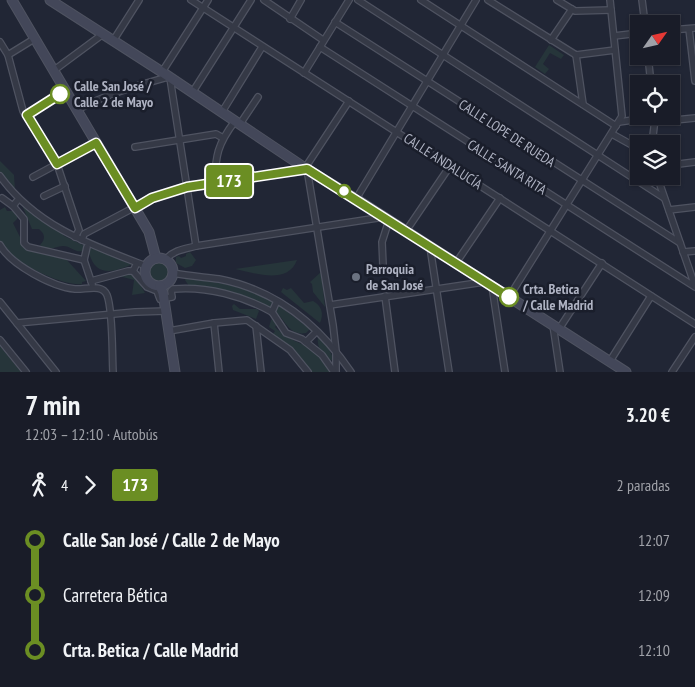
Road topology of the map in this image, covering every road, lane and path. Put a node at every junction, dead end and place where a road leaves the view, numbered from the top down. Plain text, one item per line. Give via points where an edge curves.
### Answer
1 (50, 0) edge
2 (140, 0) edge
3 (191, 0) edge
4 (208, 0) edge
5 (251, 0) edge
6 (264, 0) edge
7 (301, 0) edge
8 (349, 0) edge
9 (358, 0) edge
10 (421, 0) edge
11 (476, 0) edge
12 (488, 0) edge
13 (558, 0) edge
14 (610, 0) edge
15 (642, 0) edge
16 (12, 1) edge
17 (564, 2) edge
18 (202, 8) junction
19 (572, 9) junction
20 (611, 10) junction
21 (644, 15) edge
22 (290, 18) junction
23 (335, 22) junction
24 (461, 26) junction
25 (233, 28) junction
26 (692, 28) edge
27 (103, 34) junction
28 (630, 35) edge
29 (614, 36) junction
30 (34, 40) junction
31 (324, 40) junction
32 (552, 40) junction
33 (113, 41) junction
34 (0, 42) edge
35 (262, 47) junction
36 (320, 47) junction
37 (616, 50) junction
38 (8, 55) junction
39 (443, 55) junction
40 (576, 55) junction
41 (53, 71) junction
42 (304, 73) junction
43 (695, 74) edge
44 (167, 76) junction
45 (427, 81) junction
46 (695, 81) edge
47 (65, 91) junction
48 (192, 94) junction
49 (258, 97) dead end
50 (349, 101) junction
51 (583, 104) junction
52 (412, 106) junction
53 (77, 110) junction
54 (222, 112) junction
55 (27, 115) junction
56 (680, 118) edge
57 (695, 118) edge
58 (630, 122) edge
59 (237, 123) junction
60 (618, 124) junction
61 (397, 132) junction
62 (612, 134) junction
63 (223, 138) junction
64 (180, 139) junction
65 (96, 143) junction
66 (630, 144) edge
67 (135, 147) dead end
68 (598, 156) junction
69 (695, 162) edge
70 (57, 164) junction
71 (680, 164) edge
72 (450, 166) junction
73 (306, 169) junction
74 (0, 176) edge
75 (33, 177) dead end
76 (582, 181) junction
77 (214, 184) junction
78 (660, 185) edge
79 (65, 186) junction
80 (187, 187) junction
81 (10, 190) junction
82 (1, 196) edge
83 (44, 196) dead end
84 (500, 198) junction
85 (664, 198) junction
86 (356, 199) junction
87 (567, 205) junction
88 (695, 207) edge
89 (135, 208) junction
90 (668, 210) junction
91 (387, 219) junction
92 (317, 228) junction
93 (550, 231) junction
94 (406, 232) junction
95 (80, 237) junction
96 (680, 243) junction
97 (0, 245) edge
98 (196, 246) junction
99 (88, 247) dead end
100 (430, 247) junction
101 (695, 251) edge
102 (683, 252) junction
103 (156, 258) junction
104 (166, 259) junction
105 (84, 260) junction
106 (456, 263) junction
107 (602, 263) junction
108 (384, 265) dead end
109 (138, 268) junction
110 (173, 273) junction
111 (472, 273) junction
112 (184, 277) dead end
113 (468, 284) junction
114 (488, 284) junction
115 (160, 286) junction
116 (695, 287) edge
117 (182, 288) junction
118 (436, 288) junction
119 (385, 296) junction
120 (652, 296) junction
121 (509, 297) junction
122 (0, 302) edge
123 (276, 303) dead end
124 (330, 304) junction
125 (166, 311) junction
126 (272, 312) junction
127 (110, 315) junction
128 (17, 323) junction
129 (214, 323) junction
130 (695, 324) edge
131 (256, 326) junction
132 (556, 327) junction
133 (169, 331) junction
134 (334, 331) junction
135 (315, 333) dead end
136 (323, 337) junction
137 (695, 337) edge
138 (0, 340) edge
139 (306, 342) junction
140 (336, 351) junction
141 (610, 361) junction
142 (344, 362) junction
143 (26, 372) edge
144 (56, 372) edge
145 (112, 372) edge
146 (175, 372) edge
147 (219, 372) edge
148 (261, 372) edge
149 (308, 372) edge
150 (336, 372) edge
151 (351, 372) edge
152 (395, 372) edge
153 (449, 372) edge
154 (505, 372) edge
155 (560, 372) edge
156 (626, 372) edge
157 (672, 372) edge

1 - 27 street
2 - 33 street
3 - 18 street, CALLE ANDALUCÍA
4 - 18 street
5 - 25 street
6 - 22 street
7 - 22 street
8 - 23 street
9 - 39 street
10 - 24 street
11 - 24 street
12 - 32 street
13 - 17 street
14 - 20 street
15 - 21 street
16 - 30 street
17 - 19 street
18 - 25 street, CALLE ANDALUCÍA
18 - 44 street
19 - 20 street
19 - 32 street
20 - 29 street
22 - 31 street
23 - 31 street
23 - 45 street, CALLE LOPE DE RUEDA
24 - 39 street
24 - 51 street
25 - 35 street, CALLE ANDALUCÍA
25 - 48 street
26 - 43 street
27 - 33 street
27 - 41 street
28 - 29 street
29 - 37 street
30 - 38 street
30 - 41 street
31 - 36 street
32 - 40 street
33 - 44 street
34 - 38 street
35 - 42 street, CALLE ANDALUCÍA
35 - 54 street
36 - 42 street
36 - 52 street, CALLE SANTA RITA
37 - 40 street
37 - 60 street via 622,116
38 - 55 street via 23,111
39 - 45 street
39 - 68 street
40 - 51 street
41 - 47 street
42 - 50 street, CALLE ANDALUCÍA
43 - 46 street
44 - 48 street
44 - 53 street via 100,97
44 - 64 street
45 - 52 street
45 - 76 street, CALLE LOPE DE RUEDA
47 - 53 street
47 - 55 street
48 - 54 street
49 - 59 street
50 - 61 street, CALLE ANDALUCÍA
50 - 73 street
51 - 60 street
52 - 61 street
52 - 87 street, CALLE SANTA RITA
53 - 65 street
54 - 59 street
55 - 70 street
56 - 57 street
58 - 60 street
59 - 63 street
59 - 73 street
60 - 62 street
61 - 72 street, CALLE ANDALUCÍA
61 - 86 street
62 - 66 street
62 - 68 street
63 - 64 street via 216,134
63 - 77 street via 216,157
64 - 67 street
64 - 80 street
65 - 70 street
65 - 89 street
68 - 76 street
68 - 85 street
69 - 71 street
70 - 75 street
70 - 79 street
72 - 84 street, CALLE ANDALUCÍA
72 - 94 street
73 - 77 street
73 - 86 street
73 - 92 street
74 - 81 street
76 - 87 street
76 - 96 street, CALLE LOPE DE RUEDA
77 - 80 street
78 - 85 street
79 - 83 street
79 - 95 street
80 - 89 street via 152,198
80 - 98 street
81 - 82 street
81 - 95 street via 52,225
82 - 105 street via 15,204 24,219 24,243 28,247
84 - 93 street, CALLE ANDALUCÍA
84 - 106 street
85 - 90 street
86 - 91 street
87 - 93 street
87 - 116 street, CALLE SANTA RITA
88 - 90 street
89 - 95 street
89 - 103 street via 149,232
90 - 96 street
91 - 92 street
91 - 94 street
91 - 108 street via 382,242
92 - 98 street
92 - 124 street
93 - 107 street, CALLE ANDALUCÍA
93 - 121 street
94 - 100 street
95 - 109 street
96 - 102 street
97 - 127 street via 18,264 47,281 75,289 104,290
98 - 104 street via 181,249
99 - 105 street
100 - 106 street
100 - 118 street
101 - 102 street
102 - 116 street
103 - 104 street
103 - 109 street
104 - 110 street via 172,265
105 - 109 street via 92,283
106 - 111 street
107 - 120 street, CALLE ANDALUCÍA
107 - 132 street
109 - 115 street via 150,284
109 - 117 street via 147,287 163,298 172,297 173,289
110 - 115 street via 170,281
110 - 136 street via 219,279 267,294
111 - 113 street
111 - 114 street
112 - 117 street
113 - 114 street
113 - 118 street
114 - 121 street
114 - 154 street
115 - 125 street
117 - 126 street via 241,297
118 - 119 street
118 - 153 street
119 - 124 street
119 - 152 street
120 - 130 street, CALLE ANDALUCÍA
120 - 141 street
121 - 132 street
122 - 128 street
123 - 126 street
124 - 134 street
125 - 127 street
125 - 133 street
126 - 139 street via 286,333
127 - 128 street
127 - 145 street
128 - 144 street
129 - 131 street via 242,319
129 - 133 street
129 - 147 street
131 - 148 street
131 - 149 street via 290,350
132 - 141 street
132 - 155 street
133 - 146 street
134 - 136 street
134 - 140 street
135 - 139 street
136 - 140 street
137 - 157 street
138 - 143 street
139 - 150 street
140 - 142 street
140 - 150 street
141 - 156 street
142 - 150 street
142 - 151 street

